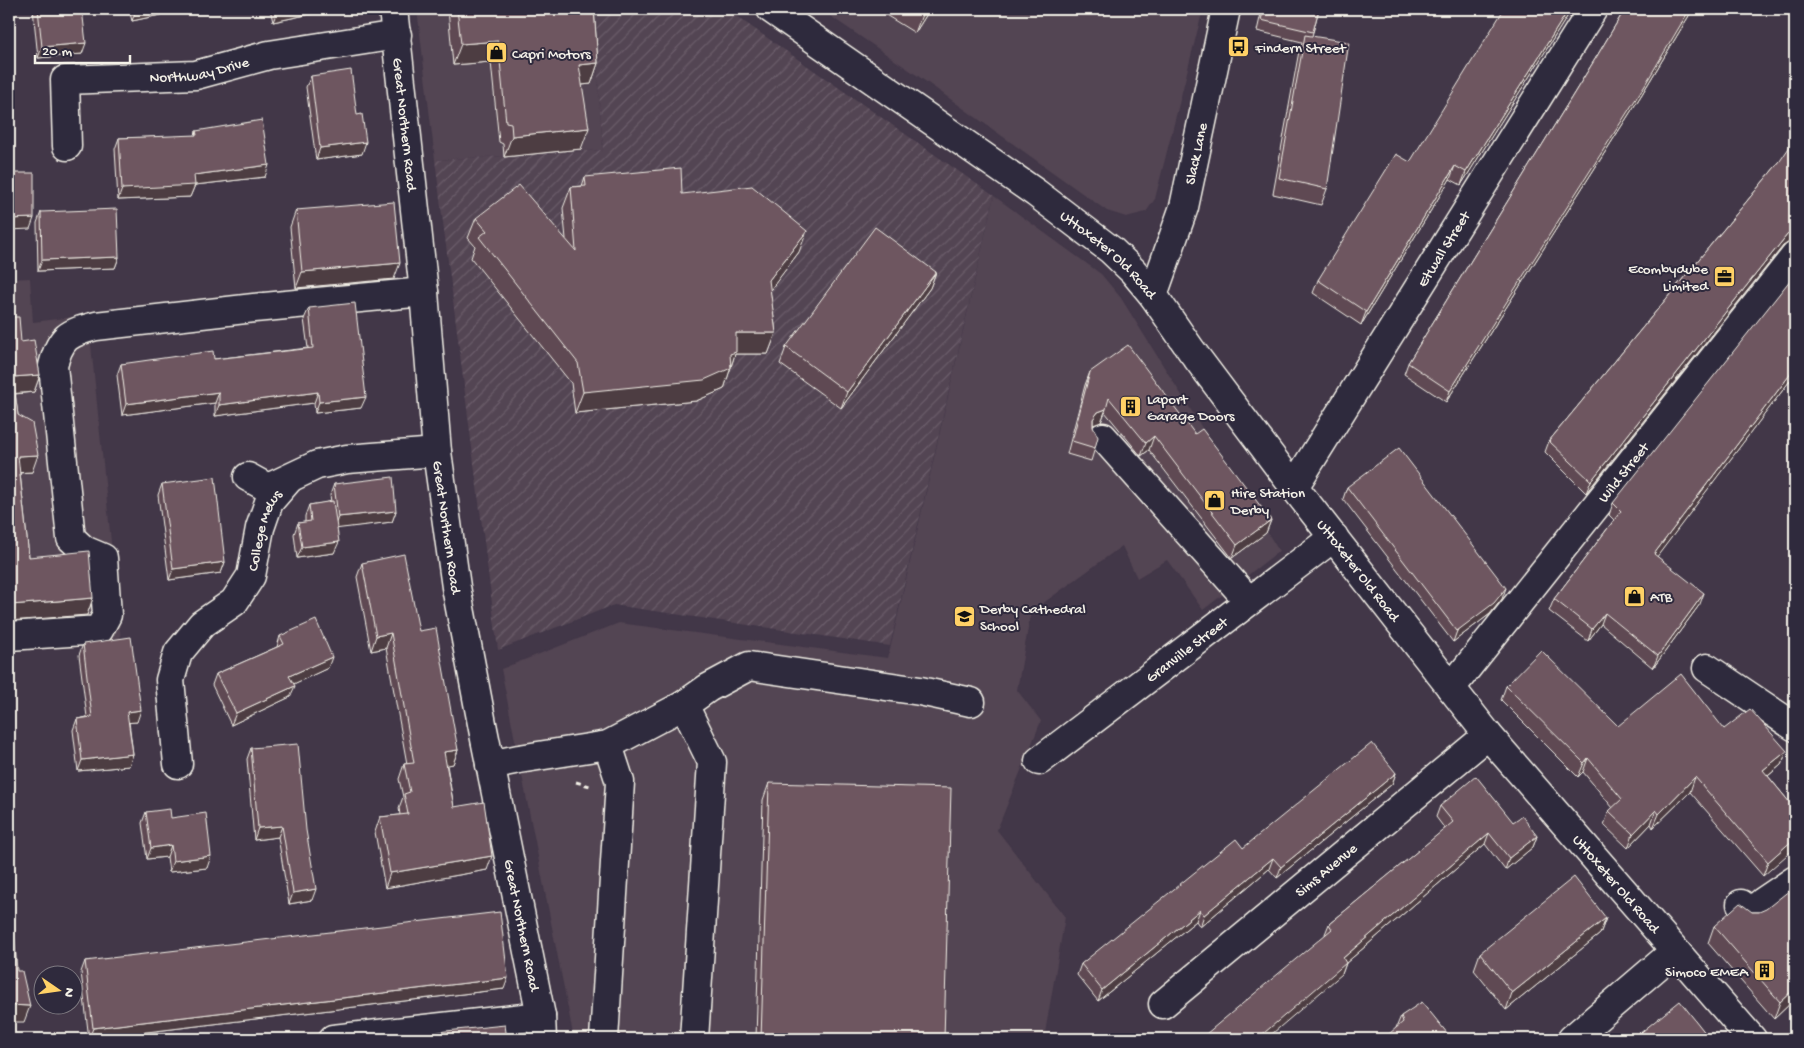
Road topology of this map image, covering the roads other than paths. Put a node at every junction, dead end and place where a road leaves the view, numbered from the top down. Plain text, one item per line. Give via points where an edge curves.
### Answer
1 (771, 9) edge
2 (1226, 9) edge
3 (1593, 9) edge
4 (395, 22) edge
5 (67, 146) dead end
6 (1795, 256) edge
7 (424, 292) junction
8 (1153, 295) junction
9 (1103, 437) dead end
10 (437, 452) junction
11 (248, 477) dead end
12 (288, 480) junction
13 (1294, 488) junction
14 (1334, 537) junction
15 (1249, 601) junction
16 (9, 636) edge
17 (1707, 668) dead end
18 (1451, 688) junction
19 (971, 702) dead end
20 (684, 705) junction
21 (1795, 727) edge
22 (1488, 736) junction
23 (608, 745) junction
24 (1039, 761) dead end
25 (178, 764) dead end
26 (490, 765) junction
27 (1795, 880) edge
28 (1741, 904) edge
29 (1675, 951) junction
30 (1163, 1004) dead end
31 (542, 1028) edge
32 (333, 1039) edge
33 (604, 1039) edge
34 (694, 1039) edge
35 (1572, 1039) edge
36 (1752, 1039) edge

1 - 8 street, Uttoxeter Old Road via 1036,193 1111,250
2 - 8 street, Slack Lane via 1184,206
3 - 13 street, Etwall Street
4 - 5 street, Northway Drive via 196,75 66,80
4 - 7 street, Great Northern Road
6 - 18 street, Wild Street
7 - 10 street, Great Northern Road
7 - 16 street via 96,326 76,331 64,339 53,366 71,538 84,550 103,558 107,615 99,630
8 - 13 street, Uttoxeter Old Road
9 - 15 street
10 - 12 street, College Mews via 347,459 317,465
10 - 26 street, Great Northern Road via 456,587
11 - 12 street, College Mews via 268,488
12 - 25 street, College Mews via 269,502 260,528 251,576 234,602 202,624 178,653 170,680
13 - 14 street, Uttoxeter Old Road
14 - 15 street, Granville Street
14 - 18 street, Uttoxeter Old Road
15 - 24 street, Granville Street
17 - 21 street
18 - 22 street, Uttoxeter Old Road
19 - 20 street via 920,691 749,666
20 - 23 street
20 - 34 street via 712,762
22 - 29 street, Uttoxeter Old Road
22 - 30 street, Sims Avenue
23 - 26 street
23 - 33 street via 620,782
26 - 31 street, Great Northern Road
27 - 28 street via 1750,913
29 - 35 street
29 - 36 street, Uttoxeter Old Road
31 - 32 street

